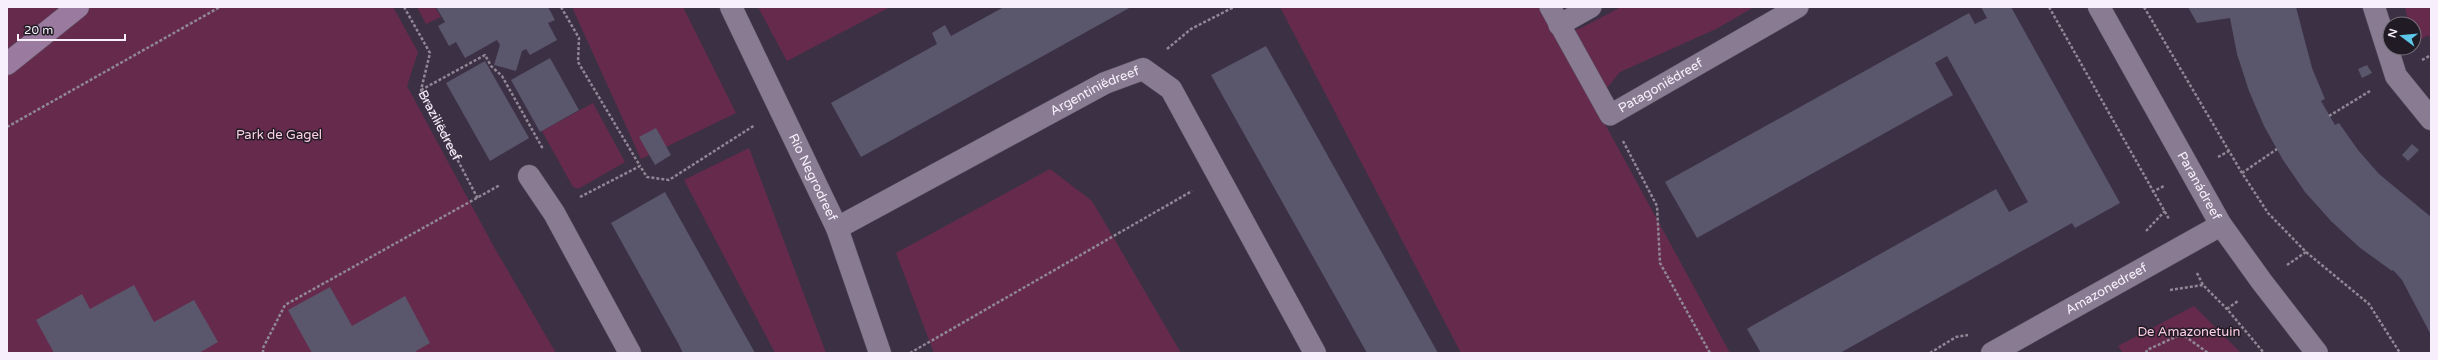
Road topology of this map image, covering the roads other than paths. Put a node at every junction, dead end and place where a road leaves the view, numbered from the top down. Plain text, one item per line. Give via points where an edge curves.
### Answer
1 (78, 7) edge
2 (731, 7) edge
3 (1550, 7) edge
4 (1591, 7) edge
5 (1798, 7) edge
6 (2099, 7) edge
7 (2374, 7) edge
8 (1559, 25) junction
9 (7, 64) edge
10 (2431, 119) edge
11 (529, 176) road end
12 (2221, 225) junction
13 (837, 228) junction
14 (630, 353) edge
15 (880, 353) edge
16 (1315, 353) edge
17 (1992, 353) edge
18 (2318, 353) edge

1 - 9 street
2 - 13 street, Rio Negrodreef
3 - 8 lane, Patagoniëdreef
4 - 8 lane
5 - 8 lane, Patagoniëdreef via 1610,115
6 - 12 street, Paranádreef
7 - 10 street via 2396,76
11 - 14 street via 554,213
12 - 17 street, Amazonedreef
12 - 18 street, Paranádreef
13 - 15 street, Rio Negrodreef
13 - 16 street, Argentiniëdreef via 1106,83 1143,69 1171,89

